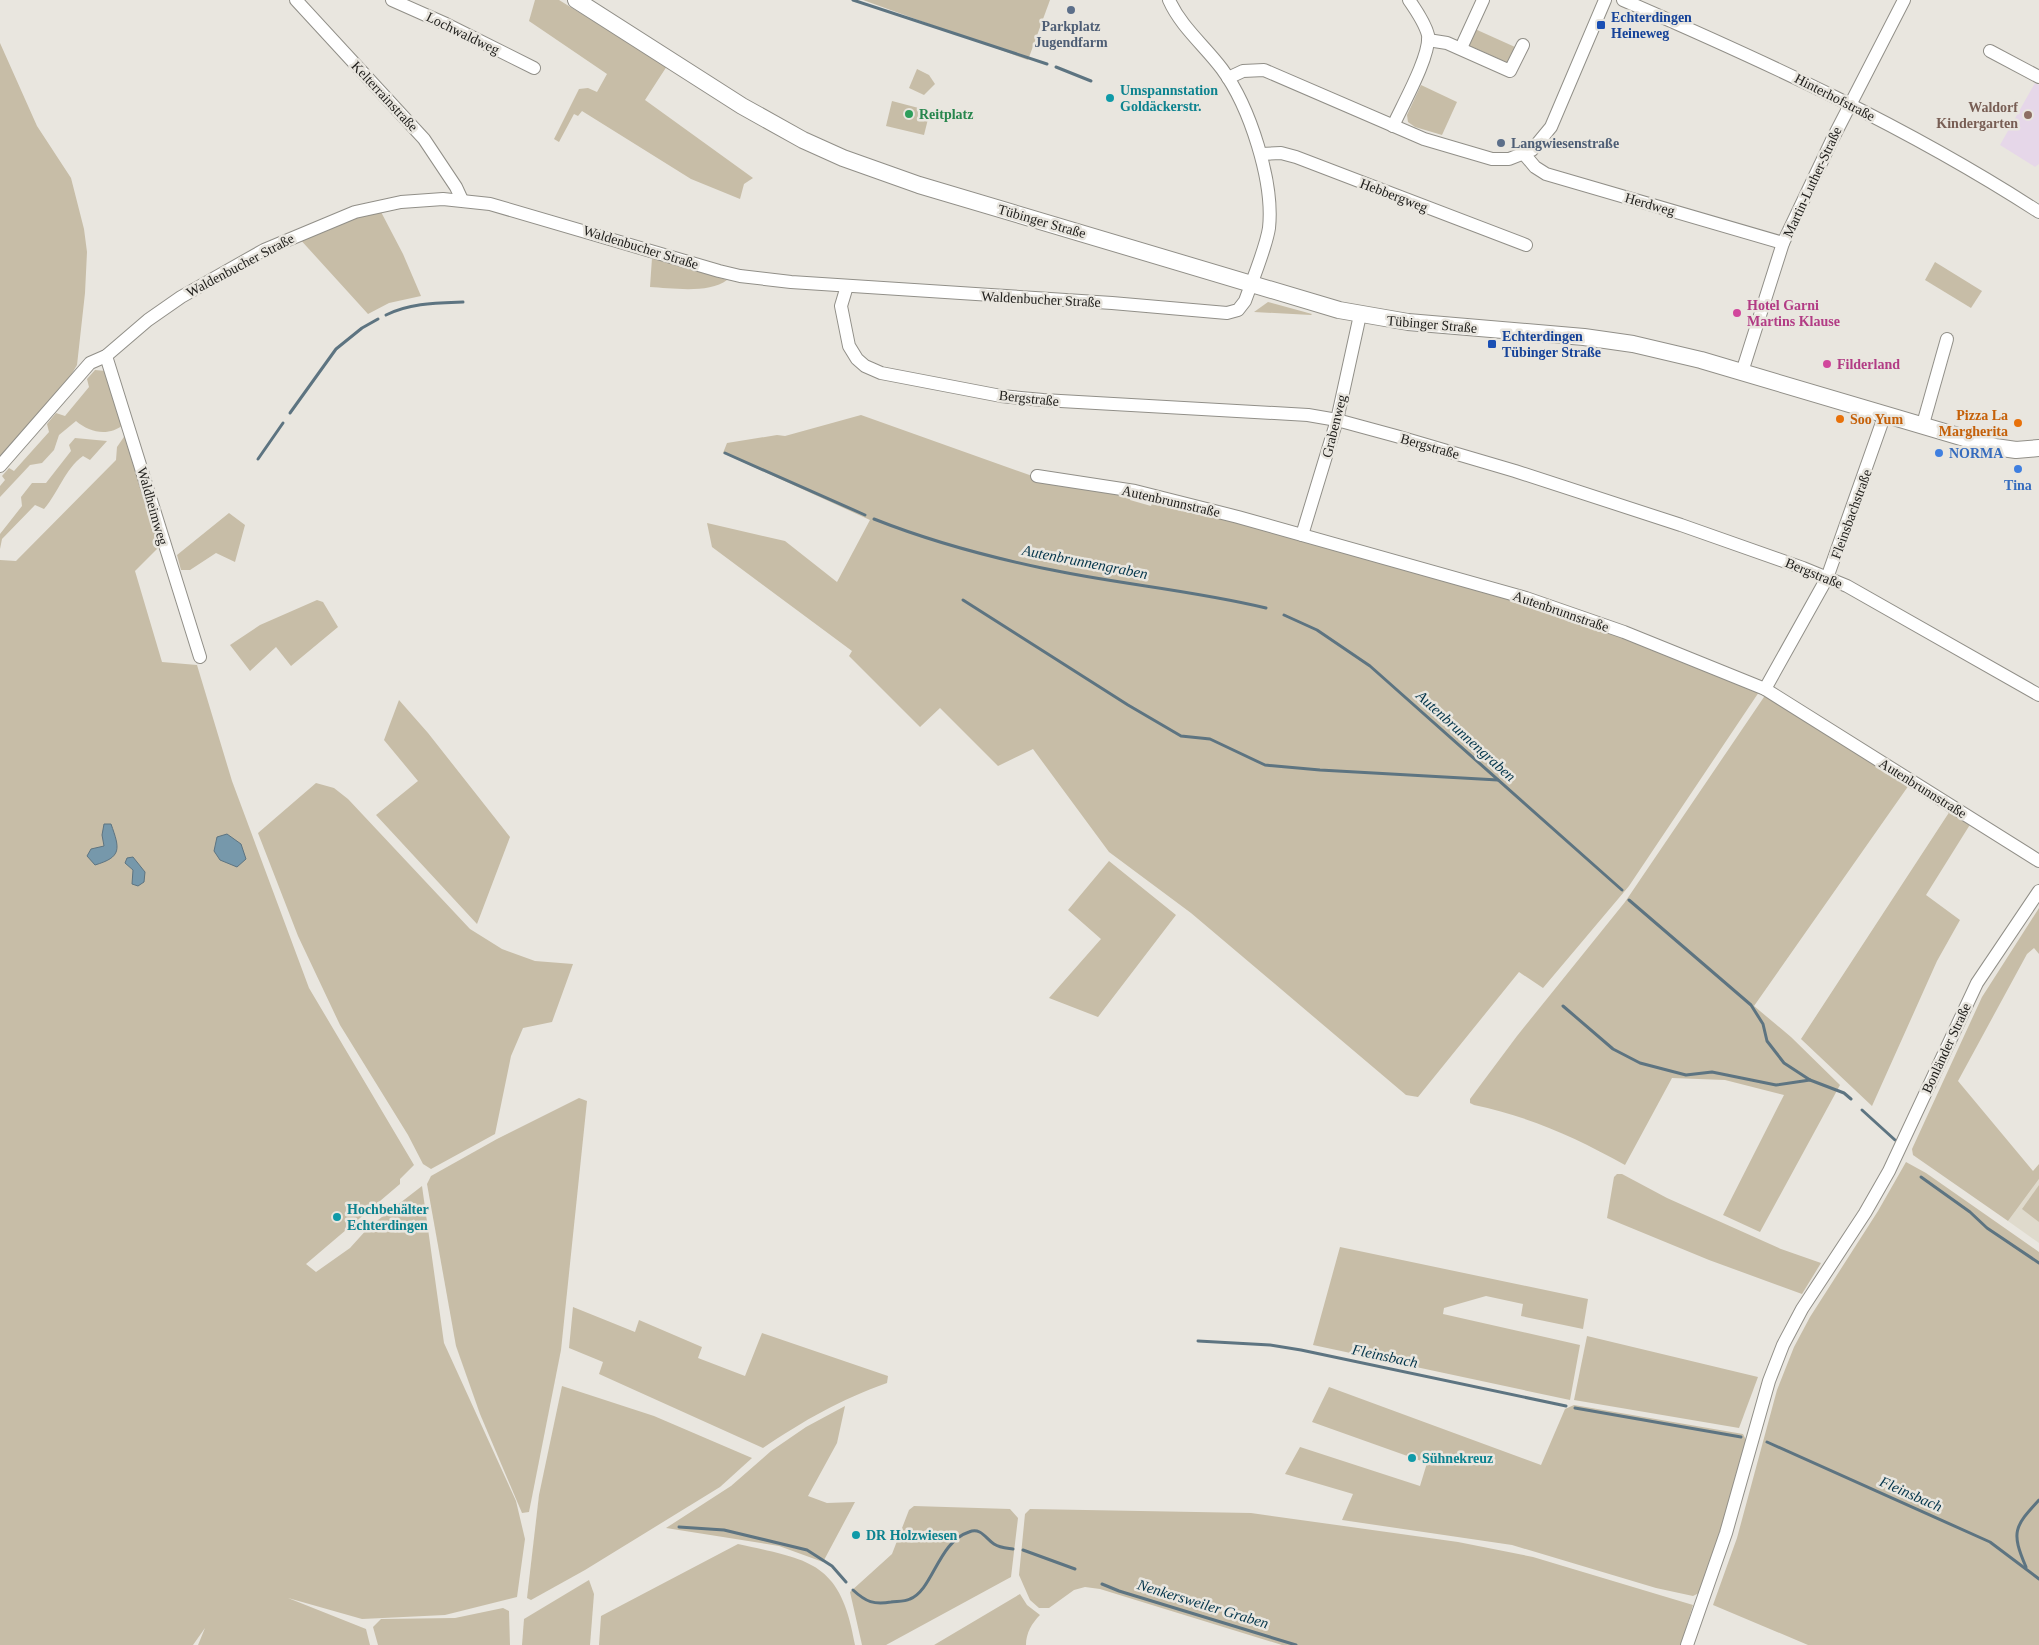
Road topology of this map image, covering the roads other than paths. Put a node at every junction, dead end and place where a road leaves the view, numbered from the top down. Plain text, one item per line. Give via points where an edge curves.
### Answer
1 (296, 0) edge
2 (392, 0) edge
3 (576, 0) edge
4 (1169, 0) edge
5 (1409, 0) edge
6 (1483, 0) edge
7 (1605, 0) edge
8 (1623, 0) edge
9 (1904, 0) edge
10 (1428, 40) junction
11 (1523, 45) dead end
12 (1461, 48) junction
13 (1990, 51) dead end
14 (534, 68) dead end
15 (2039, 76) edge
16 (1228, 78) junction
17 (1850, 105) junction
18 (1393, 126) junction
19 (1261, 154) junction
20 (1524, 154) junction
21 (462, 200) junction
22 (2039, 212) edge
23 (1783, 243) junction
24 (1526, 245) dead end
25 (1251, 284) junction
26 (846, 286) junction
27 (1360, 315) junction
28 (1947, 339) dead end
29 (106, 356) junction
30 (1742, 372) junction
31 (1885, 414) junction
32 (1337, 420) junction
33 (1923, 424) junction
34 (2039, 448) edge
35 (0, 466) edge
36 (1037, 476) dead end
37 (1302, 535) junction
38 (1827, 578) junction
39 (200, 657) dead end
40 (1765, 689) junction
41 (2039, 695) edge
42 (2039, 861) edge
43 (2039, 891) edge
44 (1687, 1645) edge

1 - 21 street, Kelterrainstraße via 424,139
2 - 14 street, Lochwaldweg
3 - 25 main road, Tübinger Straße via 764,119 843,158 919,185
4 - 16 street, Waldenbucher Straße
5 - 10 street via 1427,32
6 - 12 street
7 - 20 street via 1551,127 1539,144
8 - 17 street, Hinterhofstraße via 1801,79
9 - 17 street, Martin-Luther-Straße
10 - 12 street via 1447,42
10 - 18 street
11 - 12 street via 1510,71
13 - 15 street
16 - 18 street via 1243,71 1264,70
16 - 19 street, Waldenbucher Straße
17 - 22 street, Hinterhofstraße via 1979,173
17 - 23 street, Martin-Luther-Straße
18 - 20 street via 1435,143 1492,159 1509,159
19 - 24 street, Hebbergweg via 1282,153 1296,157
19 - 25 street, Waldenbucher Straße via 1269,227
20 - 23 street, Herdweg via 1546,174
21 - 26 street, Waldenbucher Straße via 506,208 740,276
21 - 29 street, Waldenbucher Straße via 422,200 380,206 355,212 290,238 182,297 148,320
23 - 30 street, Martin-Luther-Straße
25 - 26 street, Waldenbucher Straße via 1242,306 1227,313 1112,302
25 - 27 main road, Tübinger Straße
26 - 32 street, Bergstraße via 841,306 849,346 865,366 881,373 1043,400 1262,411
27 - 30 main road, Tübinger Straße via 1617,341
27 - 32 street, Grabenweg
28 - 33 street
29 - 35 street, Waldenbucher Straße via 90,362
29 - 39 street, Waldheimweg
30 - 31 main road, Tübinger Straße
31 - 33 main road, Tübinger Straße
31 - 38 street, Fleinsbachstraße
32 - 37 street, Grabenweg
32 - 38 street, Bergstraße via 1559,485
33 - 34 main road, Tübinger Straße via 2005,449
36 - 37 street, Autenbrunnstraße via 1135,491
37 - 40 street, Autenbrunnstraße via 1526,598 1634,636
38 - 40 street, Fleinsbachstraße
38 - 41 street, Bergstraße
40 - 42 street, Autenbrunnstraße
43 - 44 street, Bonländer Straße via 1996,952 1968,1001 1899,1152 1865,1214 1802,1308 1783,1345 1769,1381 1726,1533

